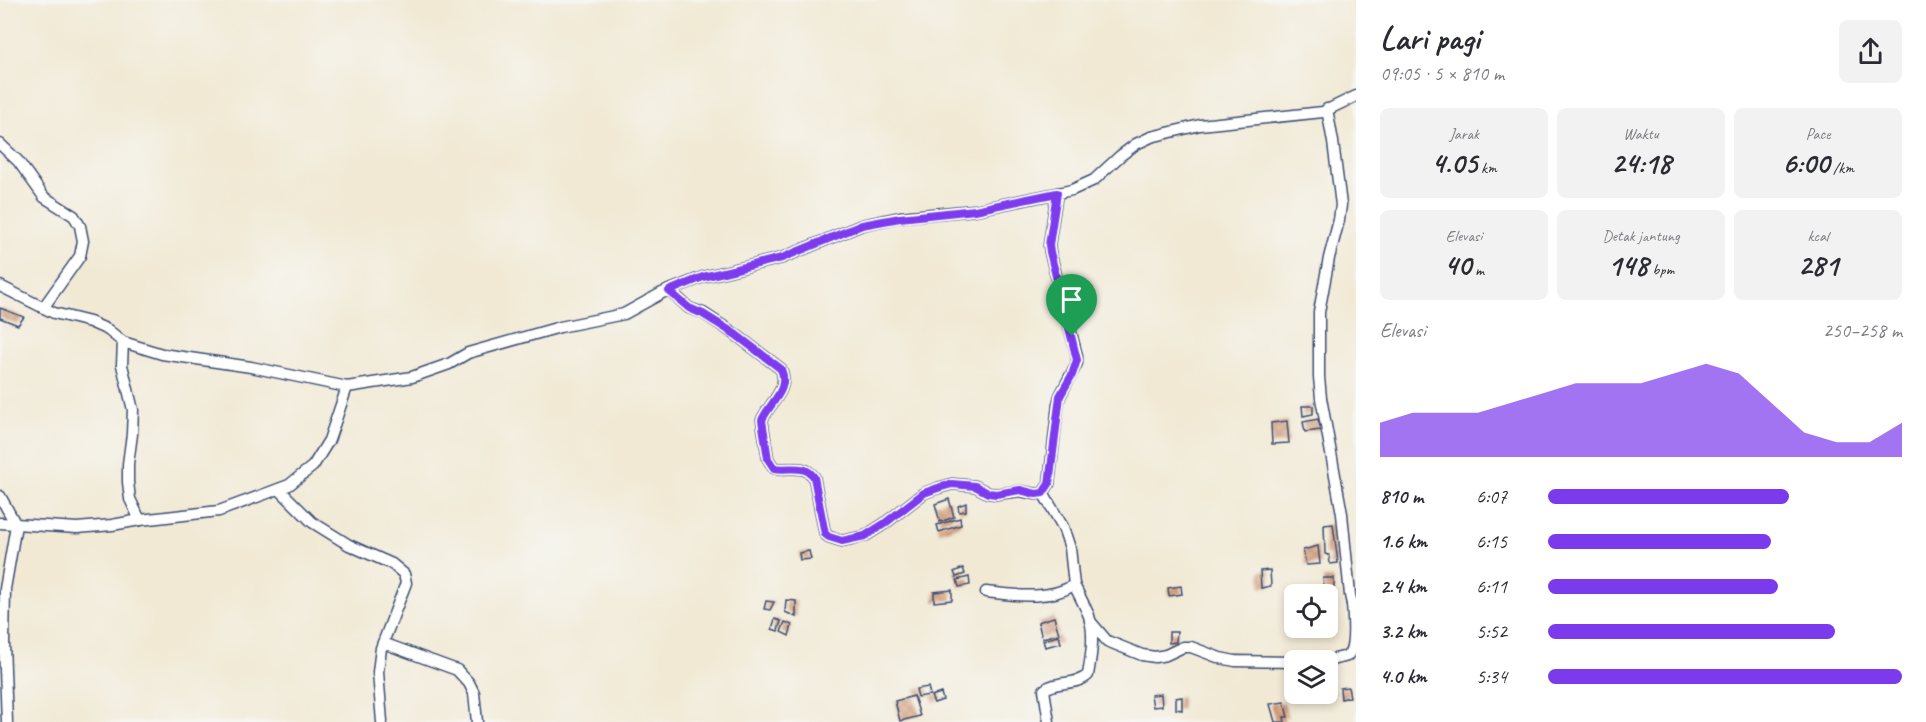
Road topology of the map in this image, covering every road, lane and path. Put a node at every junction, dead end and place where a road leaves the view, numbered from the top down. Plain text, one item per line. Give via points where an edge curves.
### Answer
1 (1356, 96) edge
2 (1327, 110) junction
3 (0, 144) edge
4 (1057, 193) junction
5 (0, 286) edge
6 (669, 291) junction
7 (43, 308) junction
8 (123, 342) junction
9 (346, 387) junction
10 (279, 489) junction
11 (1043, 493) junction
12 (0, 496) edge
13 (140, 520) junction
14 (0, 523) edge
15 (16, 525) junction
16 (1074, 585) junction
17 (986, 592) dead end
18 (1354, 605) edge
19 (1090, 621) junction
20 (383, 643) junction
21 (1338, 658) edge
22 (1284, 662) edge
23 (7, 722) edge
24 (382, 722) edge
25 (477, 722) edge
26 (1049, 722) edge

1 - 2 street
2 - 4 street via 1200,125 1151,137 1119,156 1094,180
2 - 18 street via 1341,205 1319,312 1319,377
3 - 7 street via 44,197 74,216 80,226 80,256
4 - 6 street via 975,210 862,225 782,258 703,277
4 - 11 street via 1049,245 1077,363 1060,396 1049,484
5 - 7 street
6 - 9 street via 624,314 468,353 412,377
6 - 11 street via 781,369 782,390 762,420 768,459 774,468 811,472 823,529 829,537 842,541 865,536 924,493 952,484 975,486 996,494 1020,490
7 - 8 street via 90,322
8 - 9 street via 162,354
8 - 13 street via 122,364 133,410 128,482 130,499
9 - 10 street via 329,440 313,466
10 - 13 street via 219,511
10 - 20 street via 312,522 404,574 404,591
11 - 16 street via 1063,527
12 - 15 street
13 - 15 street via 77,528
14 - 15 street
15 - 23 street via 5,589
16 - 17 street via 1038,596
16 - 19 street
18 - 21 street via 1352,651
19 - 22 street via 1107,641 1142,655 1155,657 1191,647 1235,662
19 - 26 street via 1092,653 1088,675 1044,690
20 - 24 street via 378,672
20 - 25 street via 456,670 470,683

